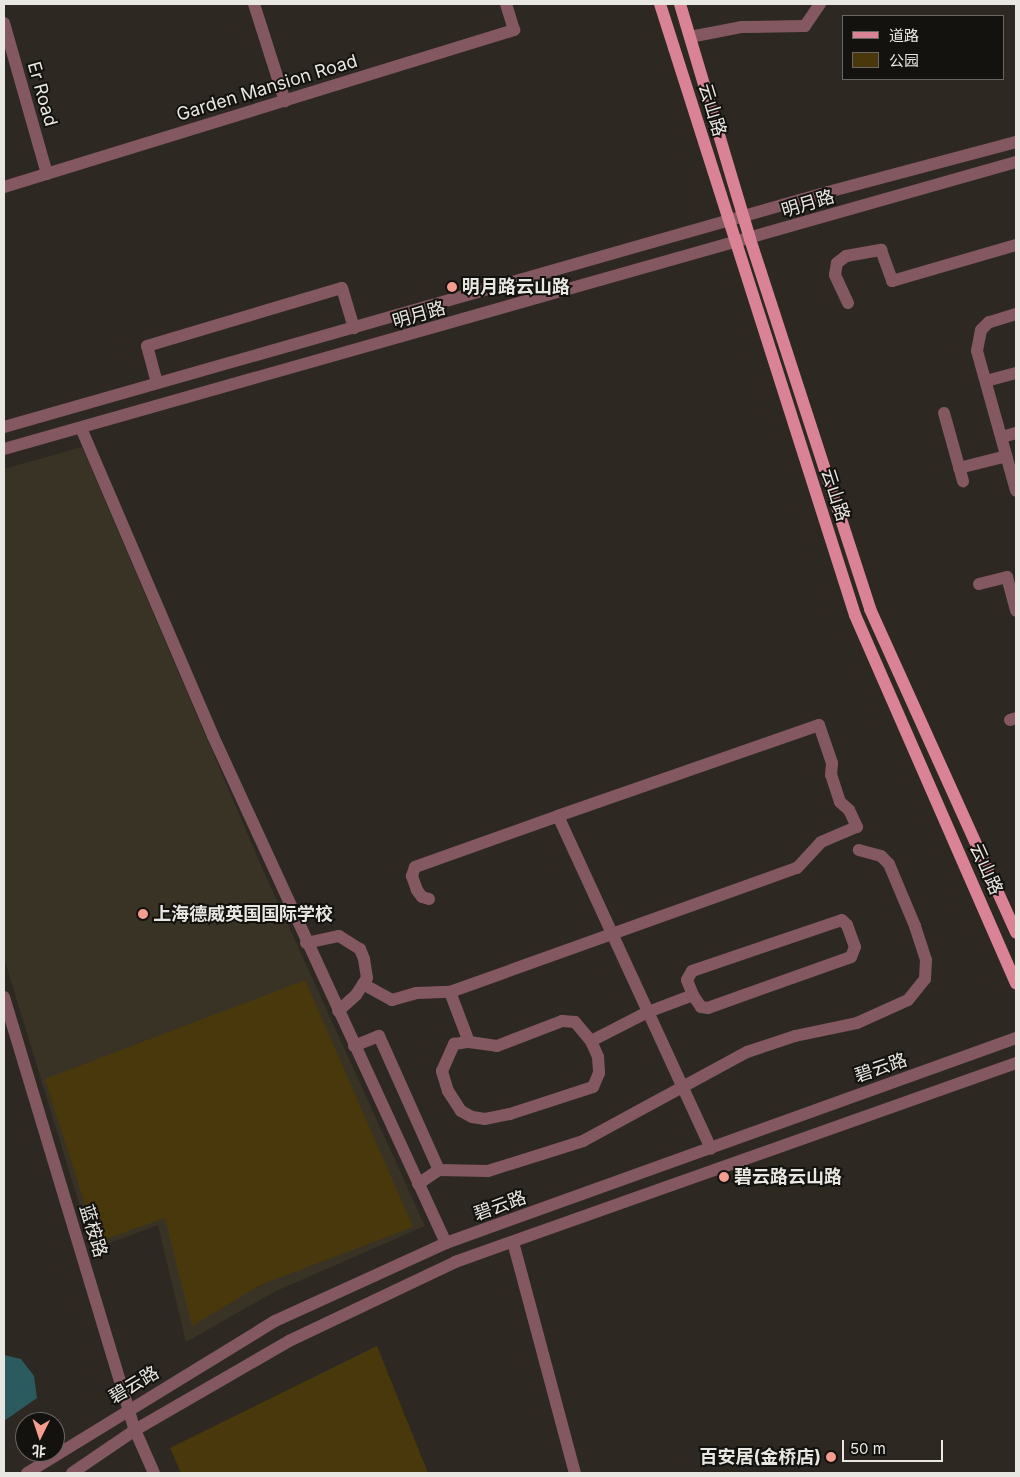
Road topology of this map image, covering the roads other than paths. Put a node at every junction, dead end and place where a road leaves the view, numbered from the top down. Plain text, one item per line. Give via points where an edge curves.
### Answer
1 (254, 4) edge
2 (506, 4) edge
3 (660, 4) edge
4 (680, 4) edge
5 (820, 4) edge
6 (4, 23) edge
7 (690, 37) junction
8 (284, 101) junction
9 (1016, 142) edge
10 (1016, 162) edge
11 (47, 174) junction
12 (4, 187) edge
13 (745, 216) junction
14 (728, 222) junction
15 (750, 239) junction
16 (735, 244) junction
17 (1016, 245) edge
18 (848, 302) dead end
19 (1016, 314) edge
20 (354, 328) junction
21 (1016, 373) edge
22 (986, 381) junction
23 (157, 383) junction
24 (944, 413) dead end
25 (4, 427) edge
26 (81, 428) junction
27 (1016, 433) edge
28 (1002, 437) junction
29 (4, 450) edge
30 (1007, 456) junction
31 (959, 468) junction
32 (963, 481) dead end
33 (1016, 491) edge
34 (979, 584) dead end
35 (1016, 611) edge
36 (558, 816) junction
37 (859, 850) dead end
38 (429, 899) dead end
39 (1016, 933) edge
40 (612, 934) junction
41 (306, 943) junction
42 (1016, 983) edge
43 (363, 984) junction
44 (450, 992) junction
45 (693, 994) junction
46 (4, 997) edge
47 (338, 1011) junction
48 (648, 1012) junction
49 (1016, 1038) edge
50 (591, 1041) junction
51 (469, 1042) junction
52 (354, 1046) junction
53 (1016, 1063) edge
54 (683, 1089) junction
55 (711, 1149) junction
56 (439, 1170) junction
57 (418, 1184) junction
58 (513, 1242) junction
59 (446, 1243) junction
60 (128, 1408) junction
61 (135, 1430) junction
62 (26, 1473) edge
63 (72, 1473) edge
64 (154, 1473) edge
65 (575, 1473) edge

1 - 8 street
2 - 8 street, Garden Mansion Road via 514,30
3 - 14 main road, 云山路
4 - 7 main road, 云山路
5 - 7 street via 806,26 742,27
6 - 11 street, Er Road
7 - 13 main road, 云山路
8 - 11 street, Garden Mansion Road
9 - 13 street, 明月路
10 - 15 street, 明月路
11 - 12 street, Garden Mansion Road
13 - 14 street, 明月路
13 - 15 main road, 云山路
14 - 16 main road, 云山路
14 - 20 street, 明月路
15 - 16 street, 明月路
15 - 39 main road, 云山路 via 870,609
16 - 26 street, 明月路
16 - 42 main road, 云山路 via 855,615
17 - 18 street via 892,281 881,250 846,256 837,263 835,275
19 - 22 street via 989,322 981,330 977,351
20 - 23 street, 明月路
20 - 23 street via 342,288 147,346
21 - 22 street
22 - 28 street
23 - 25 street, 明月路
24 - 31 street
26 - 29 street, 明月路
26 - 41 street
27 - 28 street
28 - 30 street
30 - 31 street
30 - 33 street
31 - 32 street
34 - 35 street via 1007,577
36 - 38 street via 415,867 412,876 416,890
36 - 40 street
36 - 40 street via 819,725 832,763 831,775 840,802 857,827 821,842 797,868
37 - 54 street via 881,856 889,864 926,960 925,979 908,1000 883,1014 747,1052
40 - 44 street
40 - 48 street
41 - 43 street via 327,936 349,940 364,958 367,978
41 - 47 street
43 - 44 street via 392,1000 416,993
43 - 47 street
44 - 51 street
45 - 45 street via 687,980 692,971 842,920 847,925 855,948 851,957 708,1008 701,1007
45 - 48 street
46 - 60 street, 蓝桉路
47 - 52 street
48 - 50 street
48 - 54 street
49 - 55 street, 碧云路
50 - 51 street via 575,1022 562,1021 497,1046
50 - 51 street via 598,1057 599,1073 593,1087 485,1119 462,1111 448,1091 442,1071 454,1044
52 - 56 street via 379,1036
52 - 57 street
53 - 58 street
54 - 55 street
54 - 56 street via 583,1141 537,1157 488,1171
55 - 59 street, 碧云路
56 - 57 street
57 - 59 street
58 - 61 street via 455,1262 289,1341
58 - 65 street
59 - 60 street, 碧云路 via 275,1320
60 - 61 street, 蓝桉路
60 - 62 street, 碧云路
61 - 63 street
61 - 64 street, 蓝桉路

